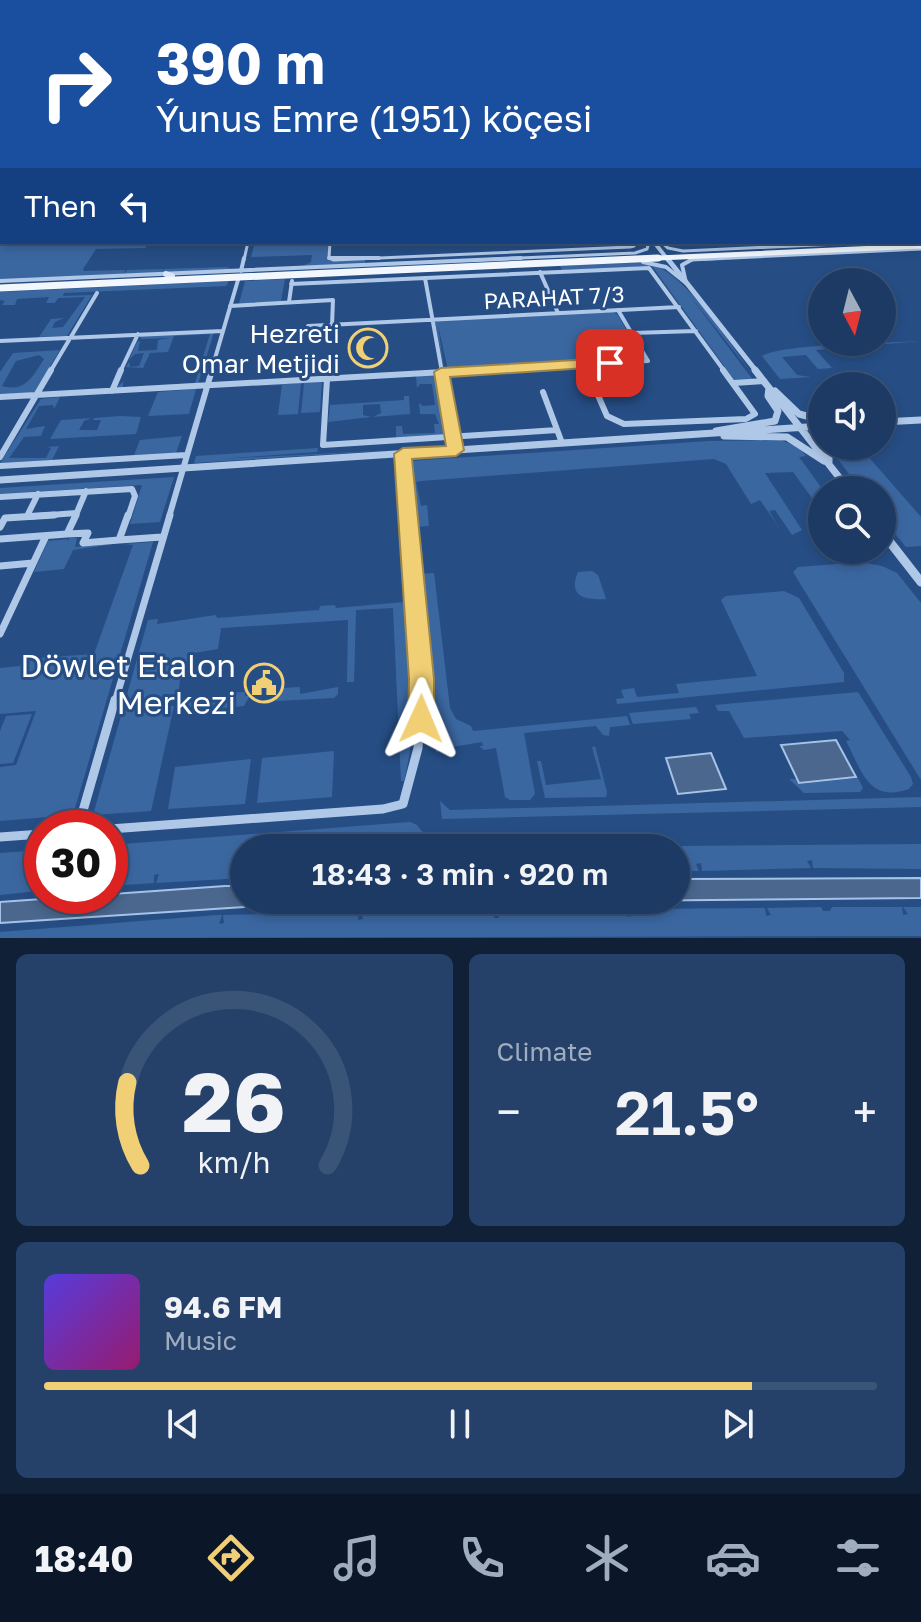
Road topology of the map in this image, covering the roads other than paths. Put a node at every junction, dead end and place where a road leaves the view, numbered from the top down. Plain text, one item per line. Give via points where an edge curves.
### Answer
1 (248, 244) edge
2 (330, 244) edge
3 (633, 244) edge
4 (651, 244) edge
5 (654, 244) edge
6 (664, 244) edge
7 (693, 244) edge
8 (826, 244) edge
9 (921, 244) edge
10 (725, 249) junction
11 (698, 250) junction
12 (750, 251) junction
13 (735, 254) junction
14 (665, 256) junction
15 (762, 256) junction
16 (593, 258) junction
17 (577, 260) junction
18 (603, 263) junction
19 (241, 271) junction
20 (539, 272) junction
21 (197, 273) junction
22 (170, 277) junction
23 (425, 278) junction
24 (189, 279) junction
25 (238, 280) junction
26 (292, 281) junction
27 (162, 283) junction
28 (686, 283) junction
29 (0, 286) edge
30 (97, 293) dead end
31 (289, 302) junction
32 (230, 306) junction
33 (679, 307) junction
34 (618, 310) junction
35 (558, 313) junction
36 (432, 319) junction
37 (332, 325) junction
38 (308, 326) dead end
39 (223, 331) junction
40 (696, 331) junction
41 (632, 333) junction
42 (138, 334) junction
43 (71, 337) junction
44 (0, 341) edge
45 (584, 364) junction
46 (441, 372) junction
47 (327, 379) junction
48 (764, 381) junction
49 (734, 383) junction
50 (206, 386) junction
51 (769, 388) junction
52 (112, 391) junction
53 (543, 392) dead end
54 (37, 395) junction
55 (0, 397) edge
56 (808, 418) edge
57 (921, 420) edge
58 (896, 421) edge
59 (808, 426) edge
60 (800, 428) junction
61 (557, 430) junction
62 (706, 434) junction
63 (453, 437) junction
64 (562, 443) junction
65 (456, 450) junction
66 (403, 454) junction
67 (186, 455) junction
68 (0, 457) edge
69 (829, 460) edge
70 (829, 464) junction
71 (0, 466) edge
72 (182, 469) junction
73 (838, 476) edge
74 (0, 480) edge
75 (86, 491) junction
76 (38, 494) junction
77 (0, 497) edge
78 (76, 513) junction
79 (27, 516) junction
80 (0, 527) edge
81 (67, 534) junction
82 (46, 536) junction
83 (162, 537) junction
84 (0, 539) edge
85 (119, 540) junction
86 (896, 550) edge
87 (33, 563) junction
88 (0, 566) edge
89 (921, 582) edge
90 (0, 634) edge
91 (83, 810) edge
92 (128, 828) edge
93 (24, 835) edge
94 (0, 837) edge

1 - 19 street
2 - 3 street via 332,260
4 - 16 street via 642,252
5 - 14 street
6 - 11 street via 675,250
7 - 11 street
8 - 12 street
9 - 12 main road
9 - 15 street
10 - 11 street
10 - 12 street
10 - 13 main road
12 - 13 main road
12 - 15 main road
13 - 14 main road
13 - 15 street
13 - 28 street via 685,262 681,268
14 - 16 main road
14 - 28 street
16 - 17 main road
16 - 17 street
16 - 18 main road
17 - 18 street
17 - 19 street
17 - 24 main road
17 - 26 street
18 - 28 street via 654,263
19 - 21 street
20 - 23 street, PARAHAT 7/3
20 - 33 street, PARAHAT 7/3 via 649,268
20 - 35 street
21 - 22 street
21 - 24 main road
22 - 24 main road
22 - 27 main road
22 - 29 street
22 - 29 main road
23 - 26 street, PARAHAT 7/3
23 - 36 street
24 - 25 street
24 - 27 street
25 - 26 street
25 - 32 street
26 - 31 street
27 - 29 street
28 - 48 street
30 - 43 street
31 - 32 street
31 - 37 street via 333,300
32 - 39 street
33 - 34 street, PARAHAT 7/3
33 - 40 street, PARAHAT 7/3
34 - 35 street, PARAHAT 7/3
34 - 41 street
35 - 36 street, PARAHAT 7/3
36 - 37 street, PARAHAT 7/3
36 - 46 street
37 - 38 street, PARAHAT 7/3
39 - 42 street
39 - 50 street
40 - 41 street
40 - 49 street, PARAHAT 7/3
41 - 45 street via 648,361
42 - 43 street
42 - 52 street
43 - 44 street
43 - 54 street
45 - 46 street
45 - 49 street, PARAHAT 7/3 via 607,416 627,425 753,417
46 - 47 street
46 - 63 street
47 - 50 street
47 - 63 street via 323,445
48 - 49 street
48 - 51 street
50 - 52 street
50 - 67 street
51 - 56 street
51 - 60 street
51 - 62 street via 778,411 774,422
52 - 54 street
53 - 61 street
54 - 55 street
54 - 68 street
57 - 58 street
59 - 60 street
60 - 62 street
60 - 70 street
61 - 63 street
61 - 64 street
62 - 64 street
62 - 70 street via 787,437
63 - 65 street
64 - 65 street
65 - 66 street
66 - 72 street
66 - 92 street via 422,702 418,748 403,804
67 - 71 street
67 - 72 street
69 - 70 street
70 - 73 street
72 - 74 street
72 - 83 street
75 - 76 street
75 - 78 street
75 - 85 street via 134,490
76 - 77 street
76 - 79 street
78 - 79 street
78 - 81 street
79 - 80 street via 5,518
81 - 82 street
81 - 85 street via 88,533 83,543
82 - 84 street
82 - 87 street
83 - 85 street
83 - 91 street
86 - 89 street
87 - 88 street
87 - 90 street
93 - 94 street

